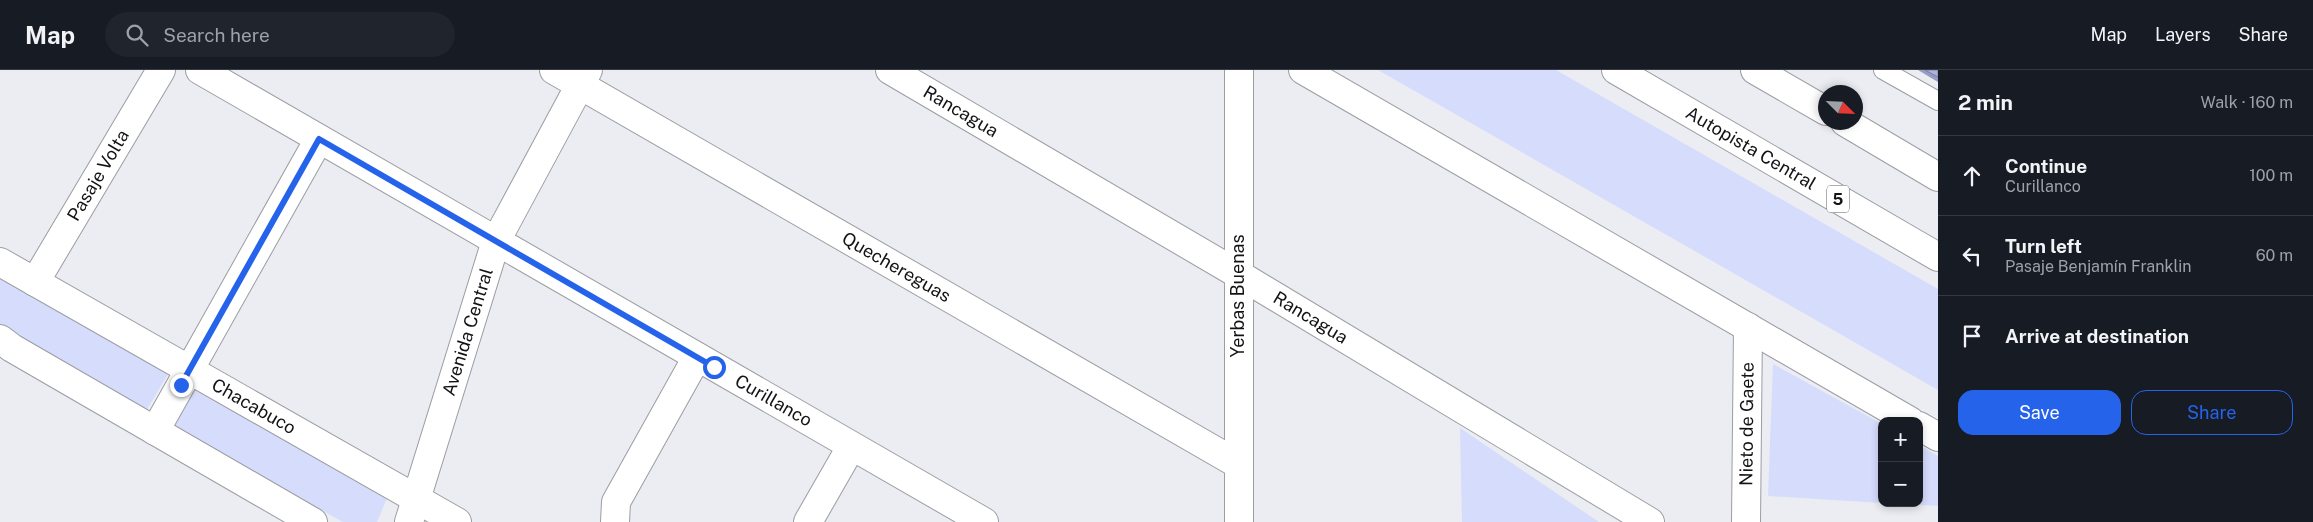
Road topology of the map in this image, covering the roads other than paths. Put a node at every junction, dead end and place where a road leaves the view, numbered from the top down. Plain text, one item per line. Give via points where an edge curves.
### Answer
1 (161, 70) edge
2 (200, 70) edge
3 (554, 70) edge
4 (890, 70) edge
5 (1303, 70) edge
6 (1616, 70) edge
7 (1755, 70) edge
8 (1883, 70) edge
9 (1236, 72) edge
10 (584, 77) edge
11 (1938, 101) edge
12 (1818, 106) edge
13 (1859, 130) edge
14 (319, 139) junction
15 (1938, 176) edge
16 (496, 241) junction
17 (1938, 257) edge
18 (0, 262) edge
19 (1238, 274) junction
20 (34, 282) junction
21 (1748, 327) junction
22 (0, 339) edge
23 (697, 357) junction
24 (190, 370) junction
25 (1903, 417) edge
26 (1923, 428) edge
27 (156, 431) junction
28 (1938, 437) edge
29 (851, 447) junction
30 (1238, 464) junction
31 (412, 510) edge
32 (313, 522) edge
33 (457, 522) edge
34 (615, 522) edge
35 (808, 522) edge
36 (984, 522) edge
37 (1239, 522) edge
38 (1650, 522) edge
39 (1746, 522) edge

1 - 20 main road, Pasaje Volta
2 - 14 main road, Curillanco
3 - 10 main road, Quechereguas
4 - 19 main road, Rancagua
5 - 21 main road
6 - 17 main road, Autopista Central / 5
7 - 12 main road
8 - 11 lane
9 - 19 main road, Yerbas Buenas
10 - 16 main road, Avenida Central
10 - 30 main road, Quechereguas
13 - 15 main road
14 - 16 main road, Curillanco
14 - 24 main road
16 - 23 main road, Curillanco
16 - 31 main road, Avenida Central
18 - 20 main road, Chacabuco
19 - 30 main road, Yerbas Buenas
19 - 38 main road, Rancagua
20 - 24 main road, Chacabuco
21 - 25 main road
21 - 39 main road, Nieto de Gaete
22 - 27 main road
23 - 29 main road, Curillanco
23 - 34 main road via 616,502
24 - 27 main road
24 - 31 main road, Chacabuco
26 - 28 main road
27 - 32 main road
29 - 35 main road
29 - 36 main road, Curillanco
30 - 37 main road, Yerbas Buenas
31 - 33 main road, Chacabuco

